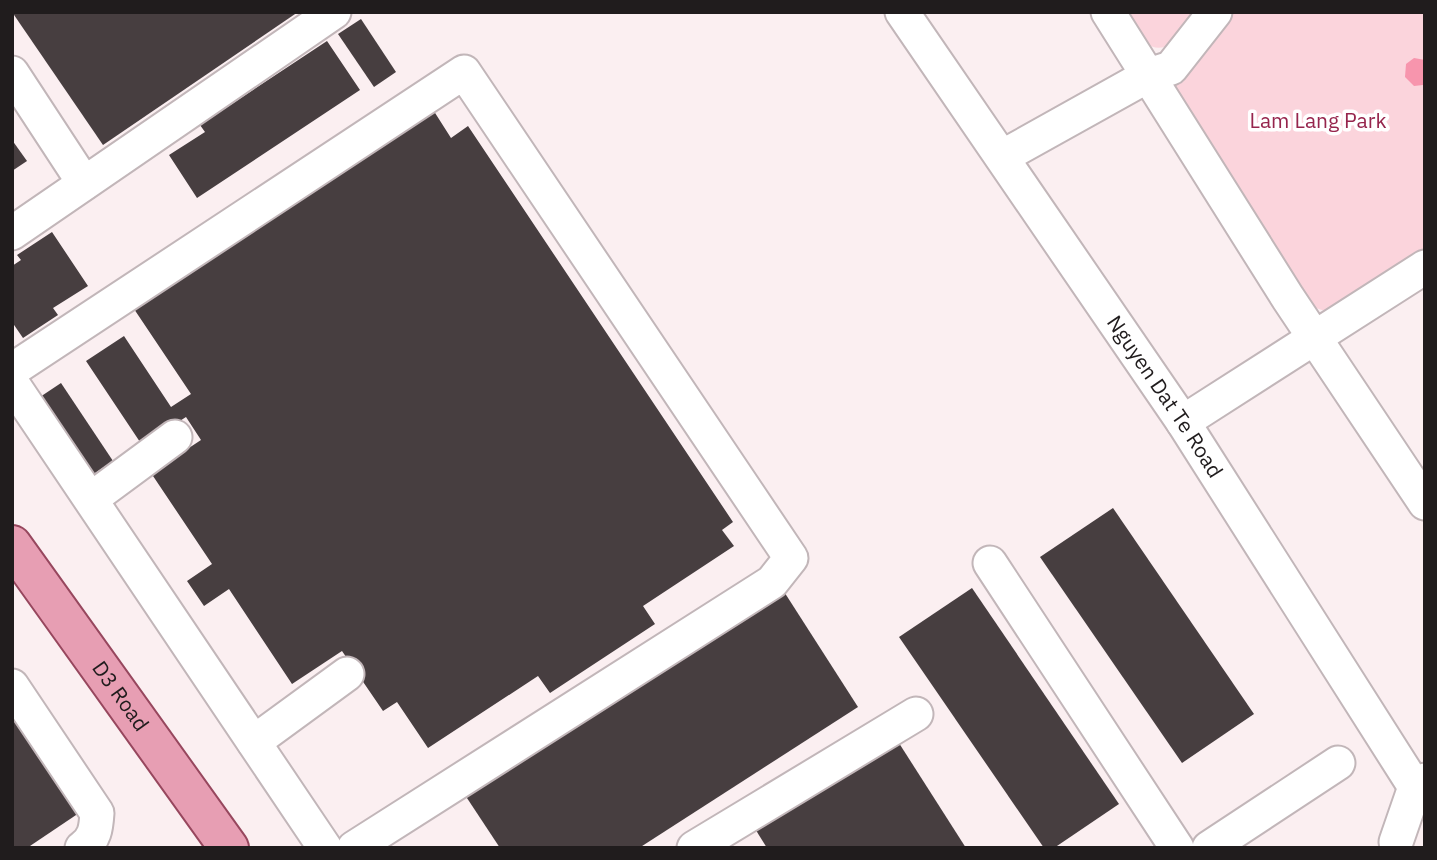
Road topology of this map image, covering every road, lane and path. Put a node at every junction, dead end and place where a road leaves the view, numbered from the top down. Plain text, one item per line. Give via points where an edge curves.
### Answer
1 (334, 12) edge
2 (902, 12) edge
3 (1108, 12) edge
4 (1215, 12) edge
5 (12, 73) edge
6 (1149, 75) junction
7 (1002, 157) junction
8 (84, 184) junction
9 (12, 233) edge
10 (1425, 267) edge
11 (1314, 337) junction
12 (12, 370) edge
13 (12, 383) edge
14 (1183, 422) junction
15 (175, 437) dead end
16 (91, 499) junction
17 (1425, 503) edge
18 (12, 545) edge
19 (990, 563) dead end
20 (347, 674) dead end
21 (12, 686) edge
22 (916, 714) dead end
23 (254, 742) junction
24 (1338, 764) dead end
25 (1420, 783) edge
26 (1394, 846) edge
27 (82, 848) edge
28 (229, 848) edge
29 (325, 848) edge
30 (354, 848) edge
31 (694, 848) edge
32 (1178, 848) edge
33 (1209, 848) edge

1 - 8 street
2 - 7 street, Nguyen Dat Te Road
3 - 6 street
4 - 6 street via 1171,68
5 - 8 street
6 - 7 street
6 - 11 street
7 - 14 street, Nguyen Dat Te Road
8 - 9 street
10 - 11 street
11 - 14 street
11 - 17 street
12 - 30 street via 464,72 791,558 772,582
13 - 16 street
14 - 25 street, Nguyen Dat Te Road
15 - 16 street
16 - 23 street
18 - 28 main road, D3 Road
19 - 32 street
20 - 23 street
21 - 27 street via 97,813 96,830
22 - 31 street
23 - 29 street
24 - 33 street
25 - 26 street

